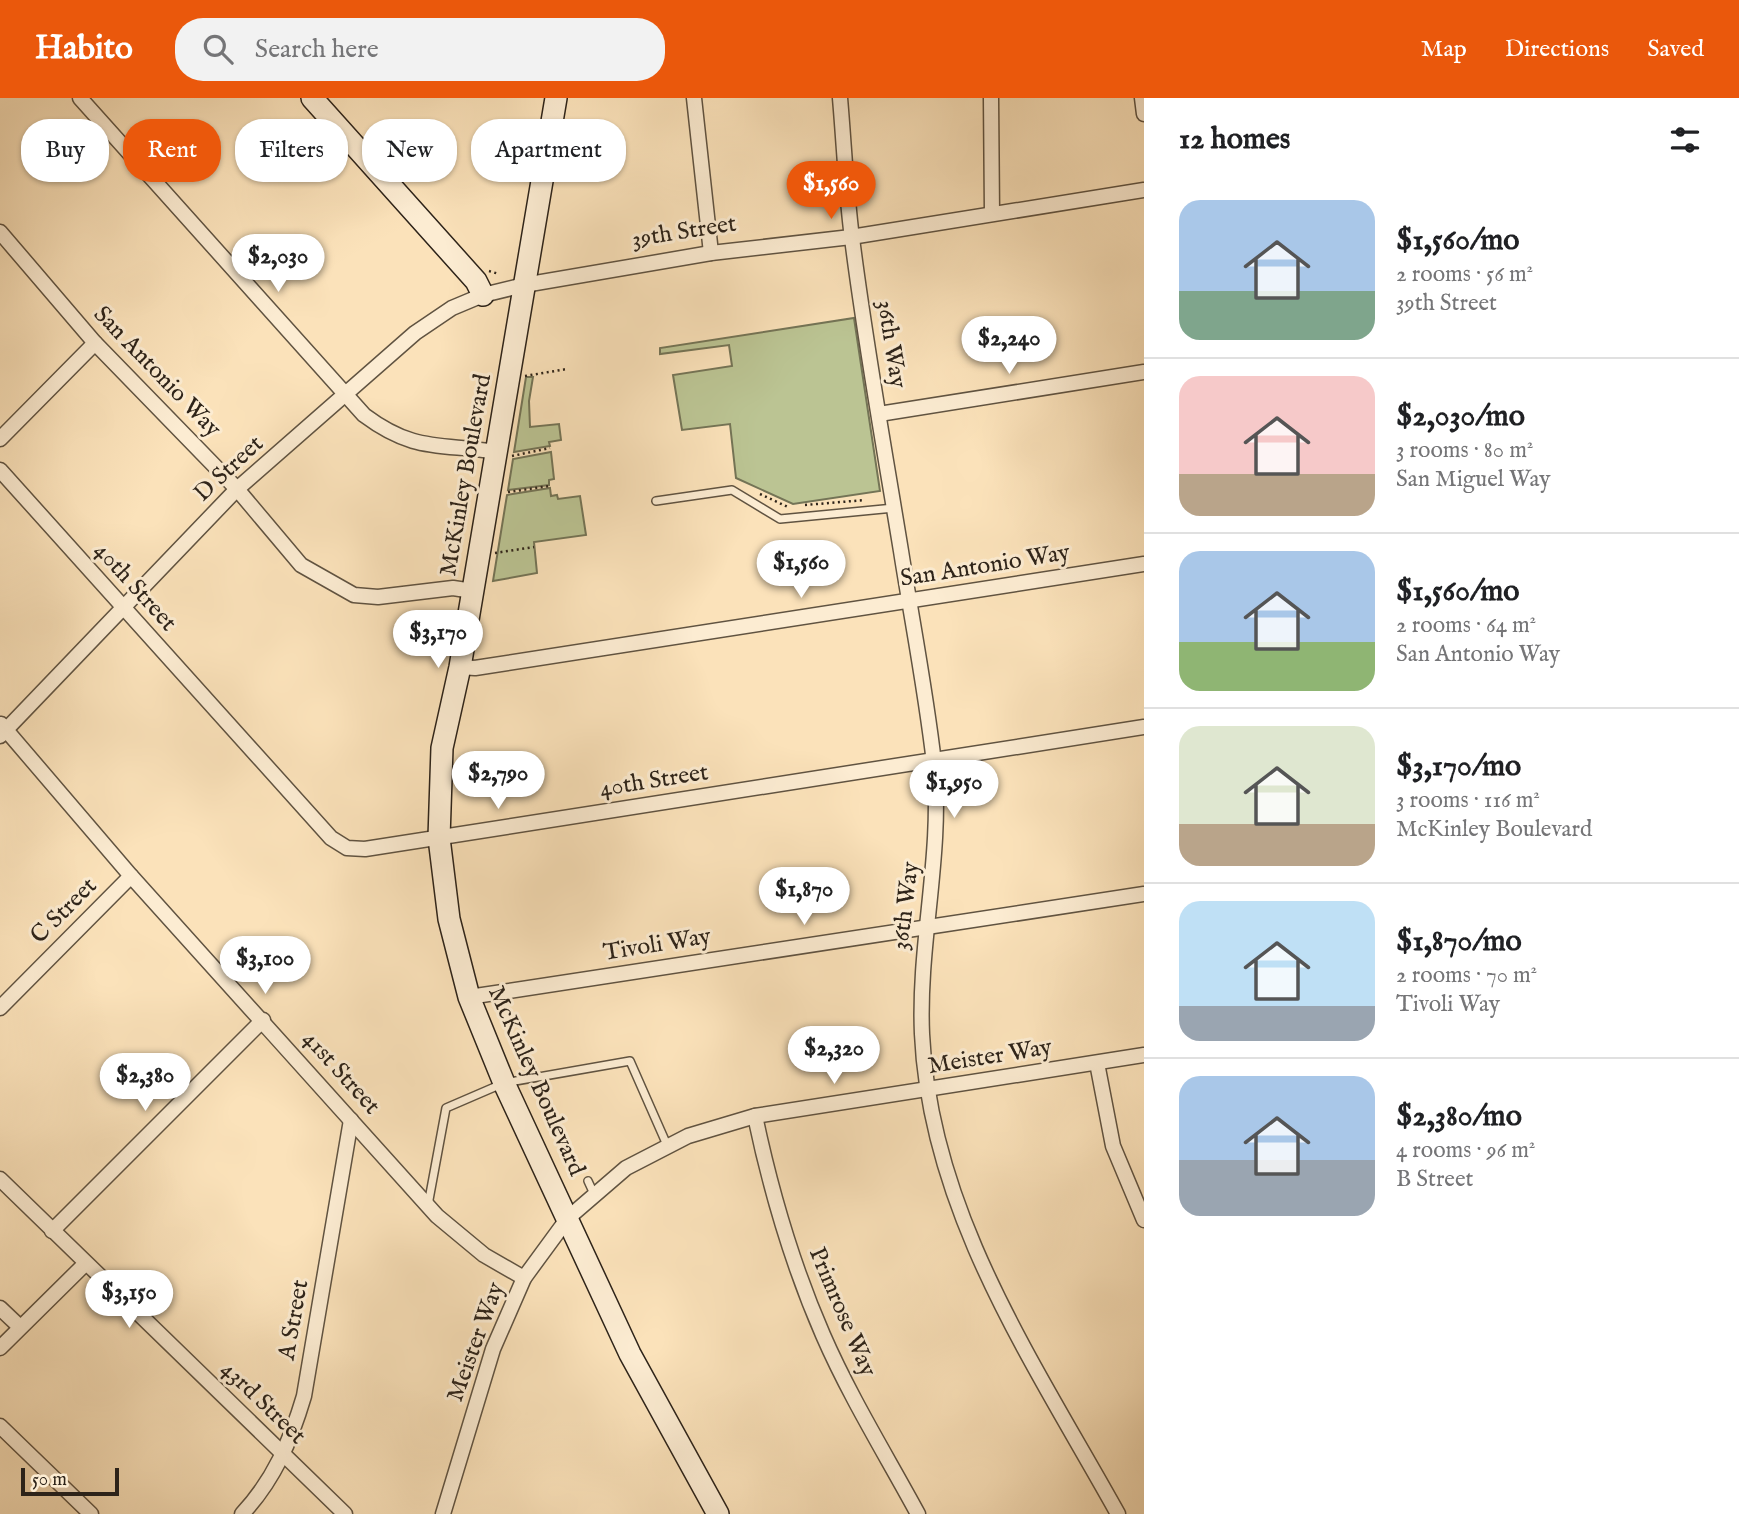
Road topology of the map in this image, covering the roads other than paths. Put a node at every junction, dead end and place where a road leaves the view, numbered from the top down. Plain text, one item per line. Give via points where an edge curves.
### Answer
1 (80, 98) edge
2 (312, 98) edge
3 (556, 98) edge
4 (694, 98) edge
5 (840, 98) edge
6 (991, 98) edge
7 (1142, 98) edge
8 (1144, 114) edge
9 (1144, 190) edge
10 (992, 214) junction
11 (0, 232) edge
12 (852, 237) junction
13 (711, 253) junction
14 (524, 285) junction
15 (483, 295) junction
16 (95, 343) junction
17 (1144, 372) edge
18 (346, 396) junction
19 (879, 414) junction
20 (0, 439) edge
21 (504, 454) junction
22 (0, 470) edge
23 (237, 489) junction
24 (656, 501) dead end
25 (894, 508) junction
26 (1144, 564) edge
27 (473, 591) junction
28 (909, 601) junction
29 (124, 608) junction
30 (460, 667) junction
31 (1144, 727) edge
32 (2, 729) edge
33 (933, 761) junction
34 (439, 838) junction
35 (131, 876) junction
36 (1144, 894) edge
37 (926, 926) junction
38 (469, 997) junction
39 (0, 1009) edge
40 (263, 1020) junction
41 (1144, 1055) edge
42 (1097, 1063) junction
43 (504, 1083) junction
44 (928, 1089) junction
45 (755, 1116) junction
46 (351, 1119) junction
47 (667, 1145) junction
48 (0, 1179) edge
49 (428, 1206) junction
50 (569, 1218) junction
51 (1144, 1220) edge
52 (52, 1231) junction
53 (85, 1264) junction
54 (524, 1278) junction
55 (0, 1308) edge
56 (20, 1327) junction
57 (0, 1348) edge
58 (0, 1426) edge
59 (284, 1454) junction
60 (443, 1511) edge
61 (91, 1514) edge
62 (242, 1514) edge
63 (345, 1514) edge
64 (460, 1514) edge
65 (718, 1514) edge
66 (918, 1514) edge
67 (1118, 1514) edge

1 - 18 street
2 - 15 street via 476,281
3 - 14 street, McKinley Boulevard
4 - 13 street
5 - 12 street, 36th Way
6 - 10 street
7 - 8 street
9 - 10 street, 39th Street
10 - 12 street, 39th Street
11 - 16 street, San Antonio Way
12 - 13 street, 39th Street
12 - 19 street, 36th Way
13 - 14 street, 39th Street
14 - 15 street, D Street
14 - 21 street, McKinley Boulevard
15 - 18 street, D Street via 433,319
16 - 20 street
16 - 23 street, San Antonio Way
17 - 19 street
18 - 21 street via 379,426 415,443
18 - 23 street, D Street
19 - 25 street, 36th Way
21 - 27 street, McKinley Boulevard
22 - 29 street, 40th Street
23 - 27 street, San Antonio Way via 302,565 354,595 377,597 453,588
23 - 29 street, D Street
24 - 25 lane via 732,490 780,519
25 - 28 street, 36th Way
26 - 28 street, San Antonio Way
27 - 30 street, McKinley Boulevard
28 - 30 street, San Antonio Way
28 - 33 street, 36th Way
29 - 32 street, D Street
29 - 34 street, 40th Street via 338,844 365,849
30 - 34 street, McKinley Boulevard via 442,748
31 - 33 street, 40th Street
32 - 35 street, 41st Street
33 - 34 street, 40th Street
33 - 37 street, 36th Way via 936,855
34 - 38 street, McKinley Boulevard via 449,919
35 - 39 street, C Street
35 - 40 street, 41st Street
36 - 37 street, Tivoli Way
37 - 38 street, Tivoli Way
37 - 44 street, 36th Way via 920,996
38 - 43 street, McKinley Boulevard
40 - 46 street, 41st Street
40 - 52 street
41 - 42 street, Meister Way
42 - 44 street, Meister Way
42 - 51 street via 1113,1146
43 - 47 lane via 630,1061
43 - 49 lane via 446,1108
43 - 50 street, McKinley Boulevard
44 - 45 street, Meister Way
44 - 67 street, 36th Way via 946,1171 971,1244
45 - 47 street, Meister Way
45 - 66 street, Primrose Way via 778,1213 804,1292 845,1382
46 - 49 street, 41st Street
46 - 59 street, A Street via 304,1396
47 - 50 street, Meister Way via 591,1187
48 - 52 street, 43rd Street
49 - 54 street, 41st Street via 460,1237
50 - 54 street, Meister Way
50 - 65 street, McKinley Boulevard via 630,1354
52 - 53 street, 43rd Street
53 - 56 street
53 - 59 street, 43rd Street
54 - 60 street, Meister Way via 493,1349
55 - 56 street
56 - 57 street
58 - 61 street
59 - 62 street, A Street via 266,1486
59 - 63 street, 43rd Street
60 - 64 street

